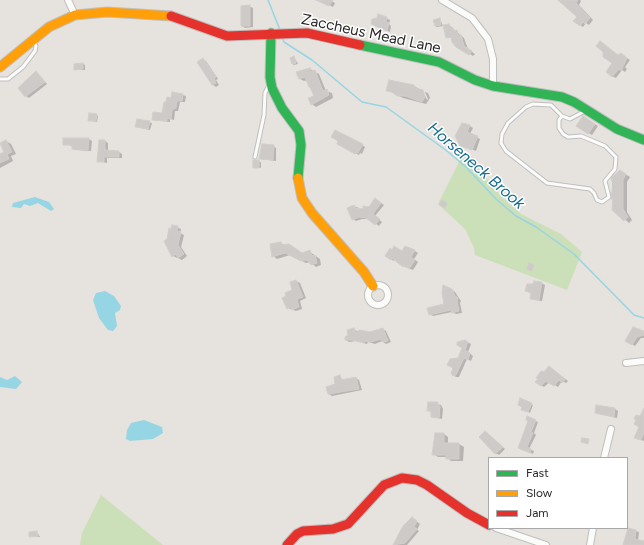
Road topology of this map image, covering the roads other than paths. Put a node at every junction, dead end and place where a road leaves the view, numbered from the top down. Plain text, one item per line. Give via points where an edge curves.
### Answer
1 (68, 0) edge
2 (442, 0) edge
3 (75, 15) junction
4 (277, 33) junction
5 (33, 40) junction
6 (0, 67) edge
7 (0, 79) edge
8 (270, 82) junction
9 (493, 86) junction
10 (587, 110) junction
11 (562, 116) junction
12 (644, 140) edge
13 (255, 157) dead end
14 (373, 286) dead end
15 (644, 361) edge
16 (626, 363) dead end
17 (611, 429) dead end
18 (604, 457) edge
19 (488, 524) edge
20 (499, 529) edge
21 (593, 529) edge
22 (287, 545) edge
23 (546, 545) edge
24 (590, 545) edge

1 - 3 street
2 - 9 street via 472,18 488,39 493,59
3 - 4 street, Zaccheus Mead Lane via 107,12 161,14 177,17 227,36
3 - 5 street, Zaccheus Mead Lane via 54,24
4 - 8 street
4 - 9 street, Zaccheus Mead Lane via 322,35 342,42 438,62
5 - 6 street, Zaccheus Mead Lane
5 - 7 lane via 36,46 30,59 8,79
8 - 13 lane via 265,93 264,115
8 - 14 street via 275,98 299,131 301,145 298,181 302,198
9 - 10 street, Zaccheus Mead Lane via 562,97
10 - 11 lane via 570,119
10 - 12 street, Zaccheus Mead Lane via 617,129
11 - 11 lane via 551,105 533,104 526,107 508,122 502,134 502,143 506,151 547,183 590,190 597,200 602,202 609,197 605,181 615,169 616,157 605,146 580,136 568,137 563,134 559,120
15 - 16 street
17 - 18 street
19 - 22 street via 427,485 417,480 402,478 384,485 348,524 333,529 303,531
20 - 23 street
21 - 24 street

